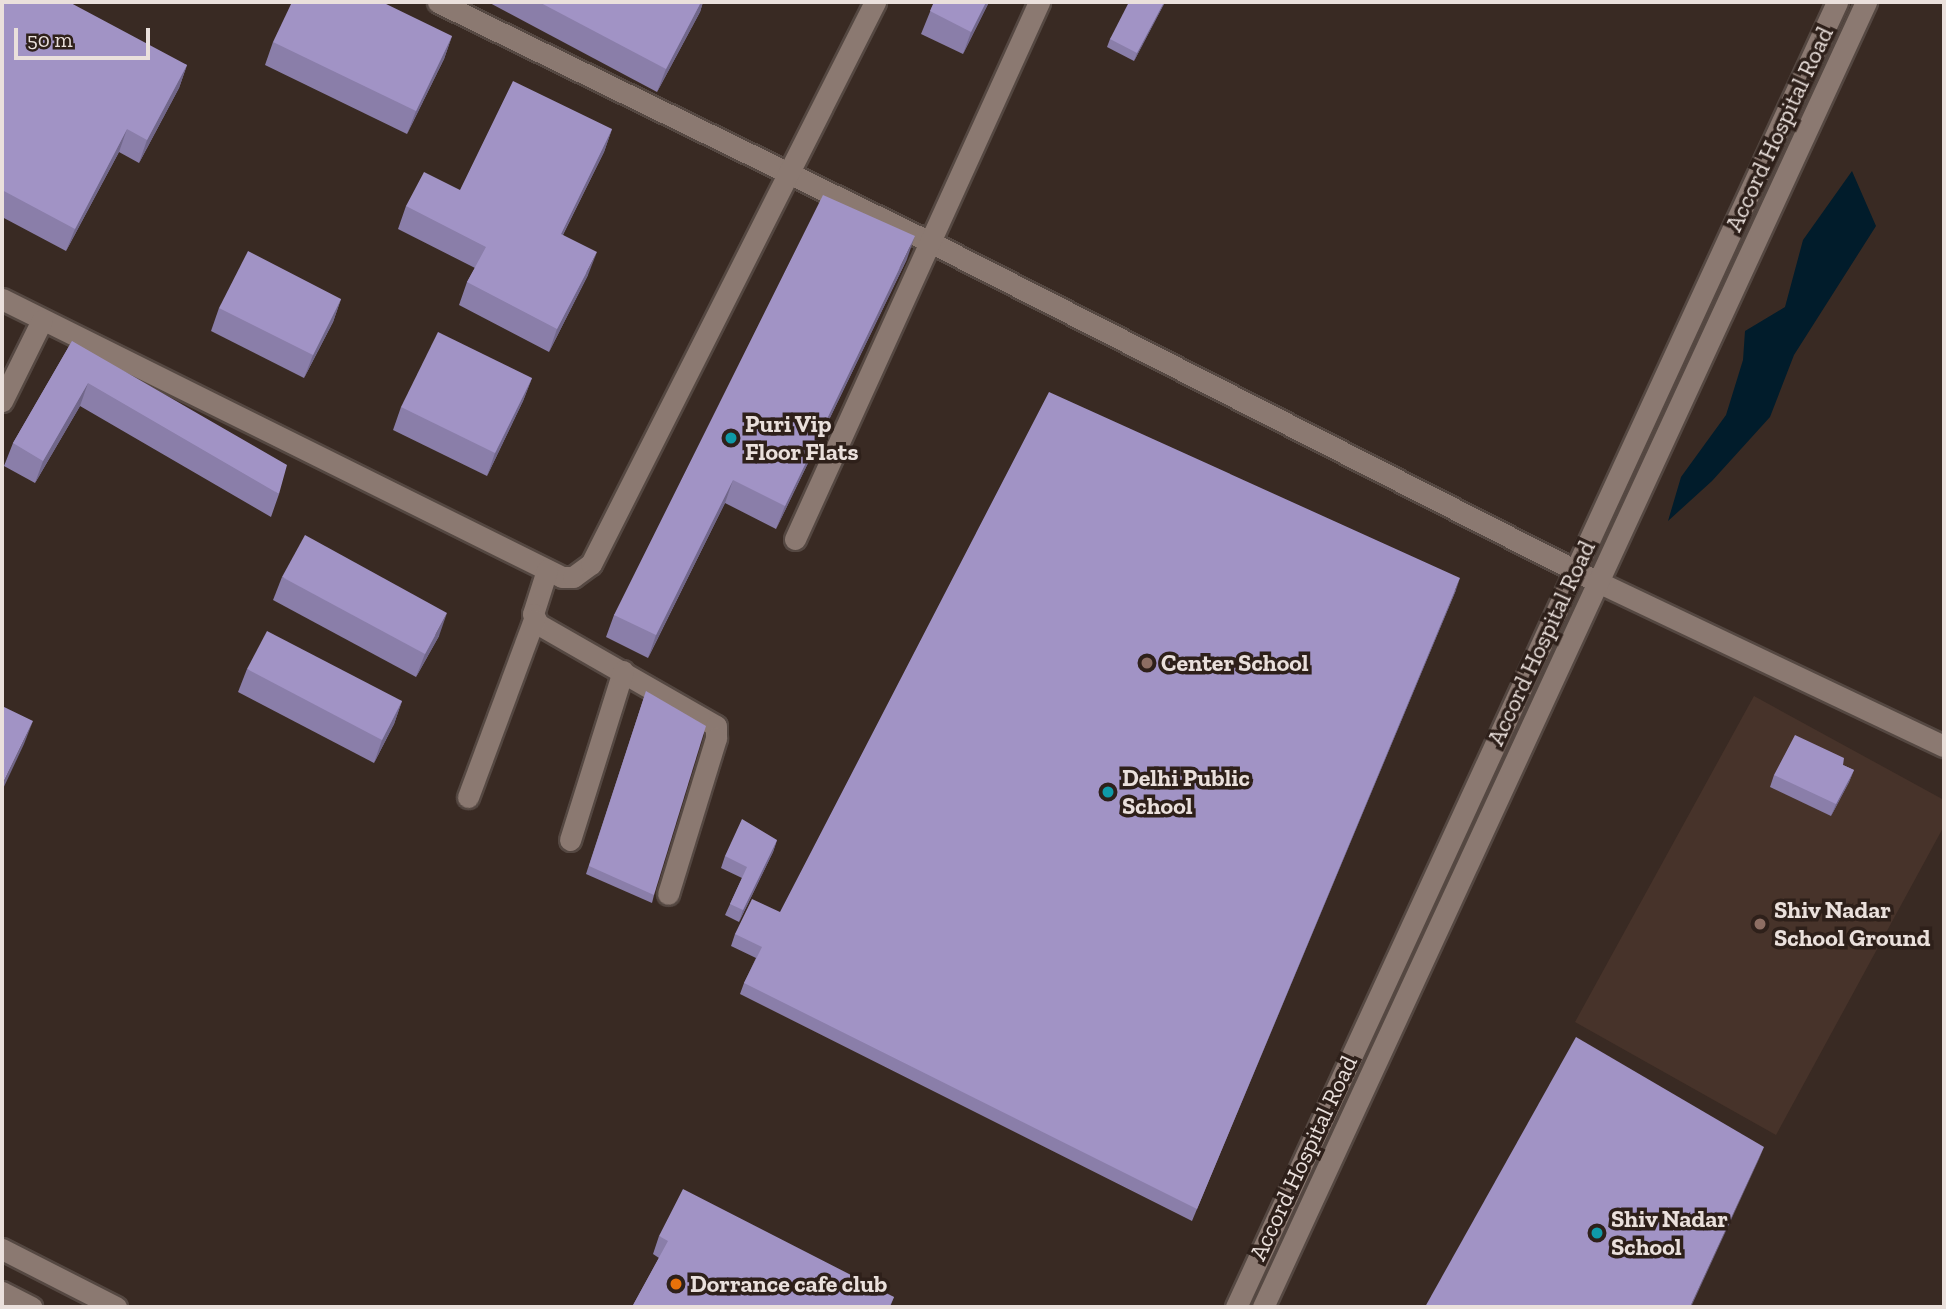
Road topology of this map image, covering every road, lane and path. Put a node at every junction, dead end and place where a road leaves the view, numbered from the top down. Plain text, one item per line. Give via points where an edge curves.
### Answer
1 (438, 2) edge
2 (875, 2) edge
3 (1039, 2) edge
4 (1837, 2) edge
5 (1866, 2) edge
6 (788, 173) junction
7 (932, 243) junction
8 (2, 299) edge
9 (42, 320) junction
10 (2, 401) edge
11 (796, 539) dead end
12 (547, 570) junction
13 (1576, 570) junction
14 (1598, 582) junction
15 (534, 620) junction
16 (623, 671) junction
17 (1944, 746) edge
18 (468, 797) dead end
19 (570, 840) dead end
20 (668, 894) dead end
21 (2, 1249) edge
22 (2, 1292) edge
23 (32, 1307) edge
24 (116, 1307) edge
25 (1236, 1307) edge
26 (1263, 1307) edge

1 - 6 street
2 - 6 street
3 - 7 street
4 - 13 street
5 - 14 street, Accord Hospital Road
6 - 7 street
6 - 12 street via 591,564 572,577
7 - 11 street
7 - 13 street
8 - 9 street
9 - 10 street
9 - 12 street
12 - 15 street
13 - 14 street
13 - 25 street
14 - 17 street
14 - 26 street, Accord Hospital Road
15 - 16 street
15 - 18 street
16 - 19 street
16 - 20 street via 716,726
21 - 24 street
22 - 23 street

